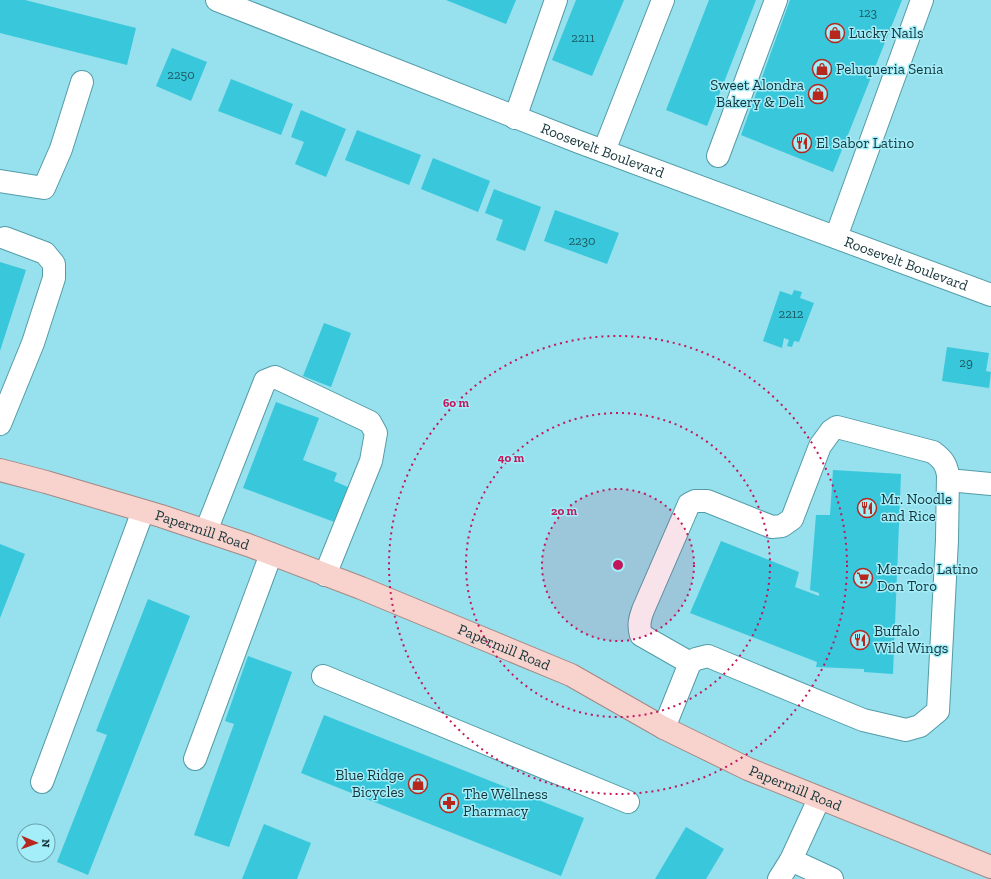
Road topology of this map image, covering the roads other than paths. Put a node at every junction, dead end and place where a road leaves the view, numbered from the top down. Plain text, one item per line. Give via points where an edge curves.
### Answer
1 (217, 0) edge
2 (556, 0) edge
3 (663, 0) edge
4 (776, 0) edge
5 (922, 0) edge
6 (82, 82) dead end
7 (515, 118) junction
8 (604, 151) junction
9 (718, 156) dead end
10 (0, 181) edge
11 (836, 237) junction
12 (5, 238) dead end
13 (991, 296) edge
14 (0, 424) edge
15 (0, 470) edge
16 (948, 480) junction
17 (991, 484) edge
18 (143, 511) junction
19 (206, 531) junction
20 (271, 554) junction
21 (326, 575) junction
22 (690, 663) junction
23 (323, 676) dead end
24 (664, 728) junction
25 (196, 759) dead end
26 (42, 782) dead end
27 (819, 799) junction
28 (628, 802) dead end
29 (790, 860) junction
30 (991, 867) edge
31 (779, 879) edge
32 (832, 879) edge

1 - 7 street, Roosevelt Boulevard
2 - 7 street
3 - 8 street
4 - 9 street
5 - 11 street
6 - 10 street via 61,149 44,188
7 - 8 street, Roosevelt Boulevard
8 - 11 street, Roosevelt Boulevard
11 - 13 street, Roosevelt Boulevard
12 - 14 street via 45,253 54,264 54,278 33,343
15 - 18 main road, Papermill Road
16 - 17 street
16 - 22 street via 938,711 920,726 906,730 863,720 708,656
16 - 22 street via 942,458 933,452 837,428 824,439 792,519 782,526 772,527 707,501 689,504 639,619 639,629 641,634
18 - 19 main road, Papermill Road
18 - 26 street
19 - 20 main road, Papermill Road
19 - 21 street via 264,381 275,377 370,422 376,433 371,461
20 - 21 main road, Papermill Road
20 - 25 street
21 - 24 main road, Papermill Road via 571,675
22 - 24 street
23 - 28 street
24 - 27 main road, Papermill Road via 735,764
27 - 29 street
27 - 30 main road, Papermill Road
29 - 31 street
29 - 32 street

